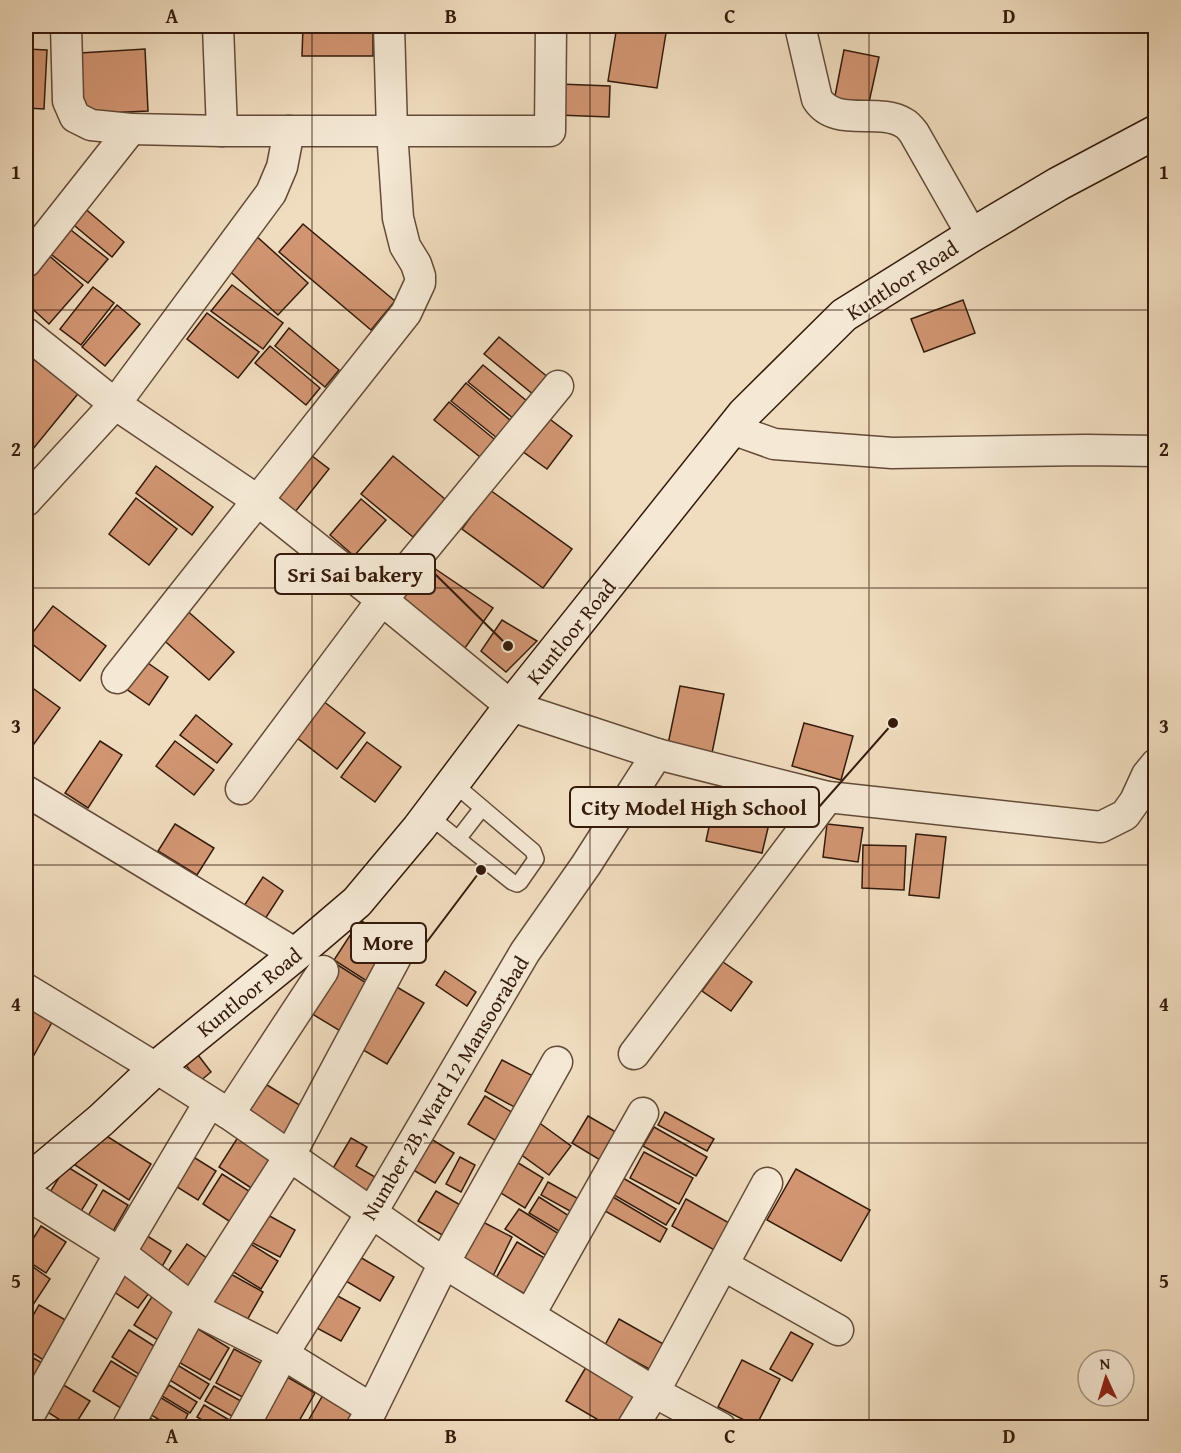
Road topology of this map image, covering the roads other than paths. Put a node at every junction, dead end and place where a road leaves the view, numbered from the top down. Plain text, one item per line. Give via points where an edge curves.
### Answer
1 (66, 26) edge
2 (218, 26) edge
3 (389, 26) edge
4 (552, 26) edge
5 (800, 26) edge
6 (131, 129) junction
7 (1152, 129) edge
8 (222, 131) junction
9 (289, 131) junction
10 (392, 131) junction
11 (972, 235) junction
12 (26, 262) edge
13 (26, 333) edge
14 (558, 386) dead end
15 (114, 404) junction
16 (732, 429) junction
17 (1155, 451) edge
18 (257, 500) junction
19 (26, 501) edge
20 (382, 600) junction
21 (117, 678) dead end
22 (512, 706) junction
23 (657, 754) junction
24 (1155, 764) edge
25 (453, 783) junction
26 (241, 789) dead end
27 (26, 791) edge
28 (828, 797) junction
29 (482, 808) junction
30 (428, 815) junction
31 (459, 839) junction
32 (403, 944) dead end
33 (296, 954) junction
34 (323, 971) dead end
35 (26, 989) edge
36 (634, 1054) dead end
37 (557, 1062) dead end
38 (156, 1068) junction
39 (218, 1109) junction
40 (643, 1113) dead end
41 (289, 1157) junction
42 (767, 1183) dead end
43 (26, 1184) edge
44 (26, 1194) edge
45 (372, 1212) junction
46 (120, 1253) junction
47 (444, 1263) junction
48 (723, 1265) junction
49 (192, 1308) junction
50 (530, 1314) junction
51 (838, 1330) dead end
52 (283, 1354) junction
53 (654, 1392) junction
54 (366, 1418) edge
55 (26, 1421) edge
56 (127, 1428) edge
57 (243, 1428) edge
58 (632, 1428) edge
59 (721, 1428) edge

1 - 6 street via 69,101 75,117 91,125
2 - 8 street
3 - 10 street
4 - 10 street via 550,131
5 - 11 street via 820,104 840,115 889,117 905,123
6 - 8 street
6 - 12 street
7 - 11 street, Kuntloor Road
8 - 9 street
9 - 10 street
9 - 15 street via 282,166 271,193
10 - 18 street via 398,218 405,246 419,269 420,283 406,313
11 - 16 street, Kuntloor Road via 844,315
13 - 15 street
14 - 20 street
15 - 18 street
15 - 19 street
16 - 17 street via 774,444 892,453
16 - 22 street, Kuntloor Road
18 - 20 street
18 - 21 street
20 - 22 street
20 - 26 street
22 - 23 street
22 - 25 street, Kuntloor Road
23 - 28 street
23 - 45 street, Number 2B, Ward 12 Mansoorabad via 525,952
24 - 28 street via 1125,815 1101,827
25 - 29 lane
25 - 30 street, Kuntloor Road
27 - 33 street
28 - 36 street
29 - 31 lane
29 - 31 lane via 533,851 536,859 520,882 512,882
30 - 31 lane
30 - 33 street, Kuntloor Road via 357,902
32 - 41 street
33 - 38 street, Kuntloor Road
34 - 39 street
35 - 38 street
37 - 47 street
38 - 39 street
38 - 43 street, Kuntloor Road
39 - 41 street
39 - 46 street
40 - 50 street
41 - 45 street
41 - 49 street
42 - 48 street
44 - 46 street
45 - 47 street
45 - 52 street, Number 2B, Ward 12 Mansoorabad
46 - 49 street
46 - 55 street
47 - 50 street
47 - 54 street
48 - 51 street
48 - 53 street
49 - 52 street
49 - 56 street
50 - 53 street
52 - 54 street
52 - 57 street, Number 2B, Ward 12 Mansoorabad
53 - 58 street
53 - 59 street

